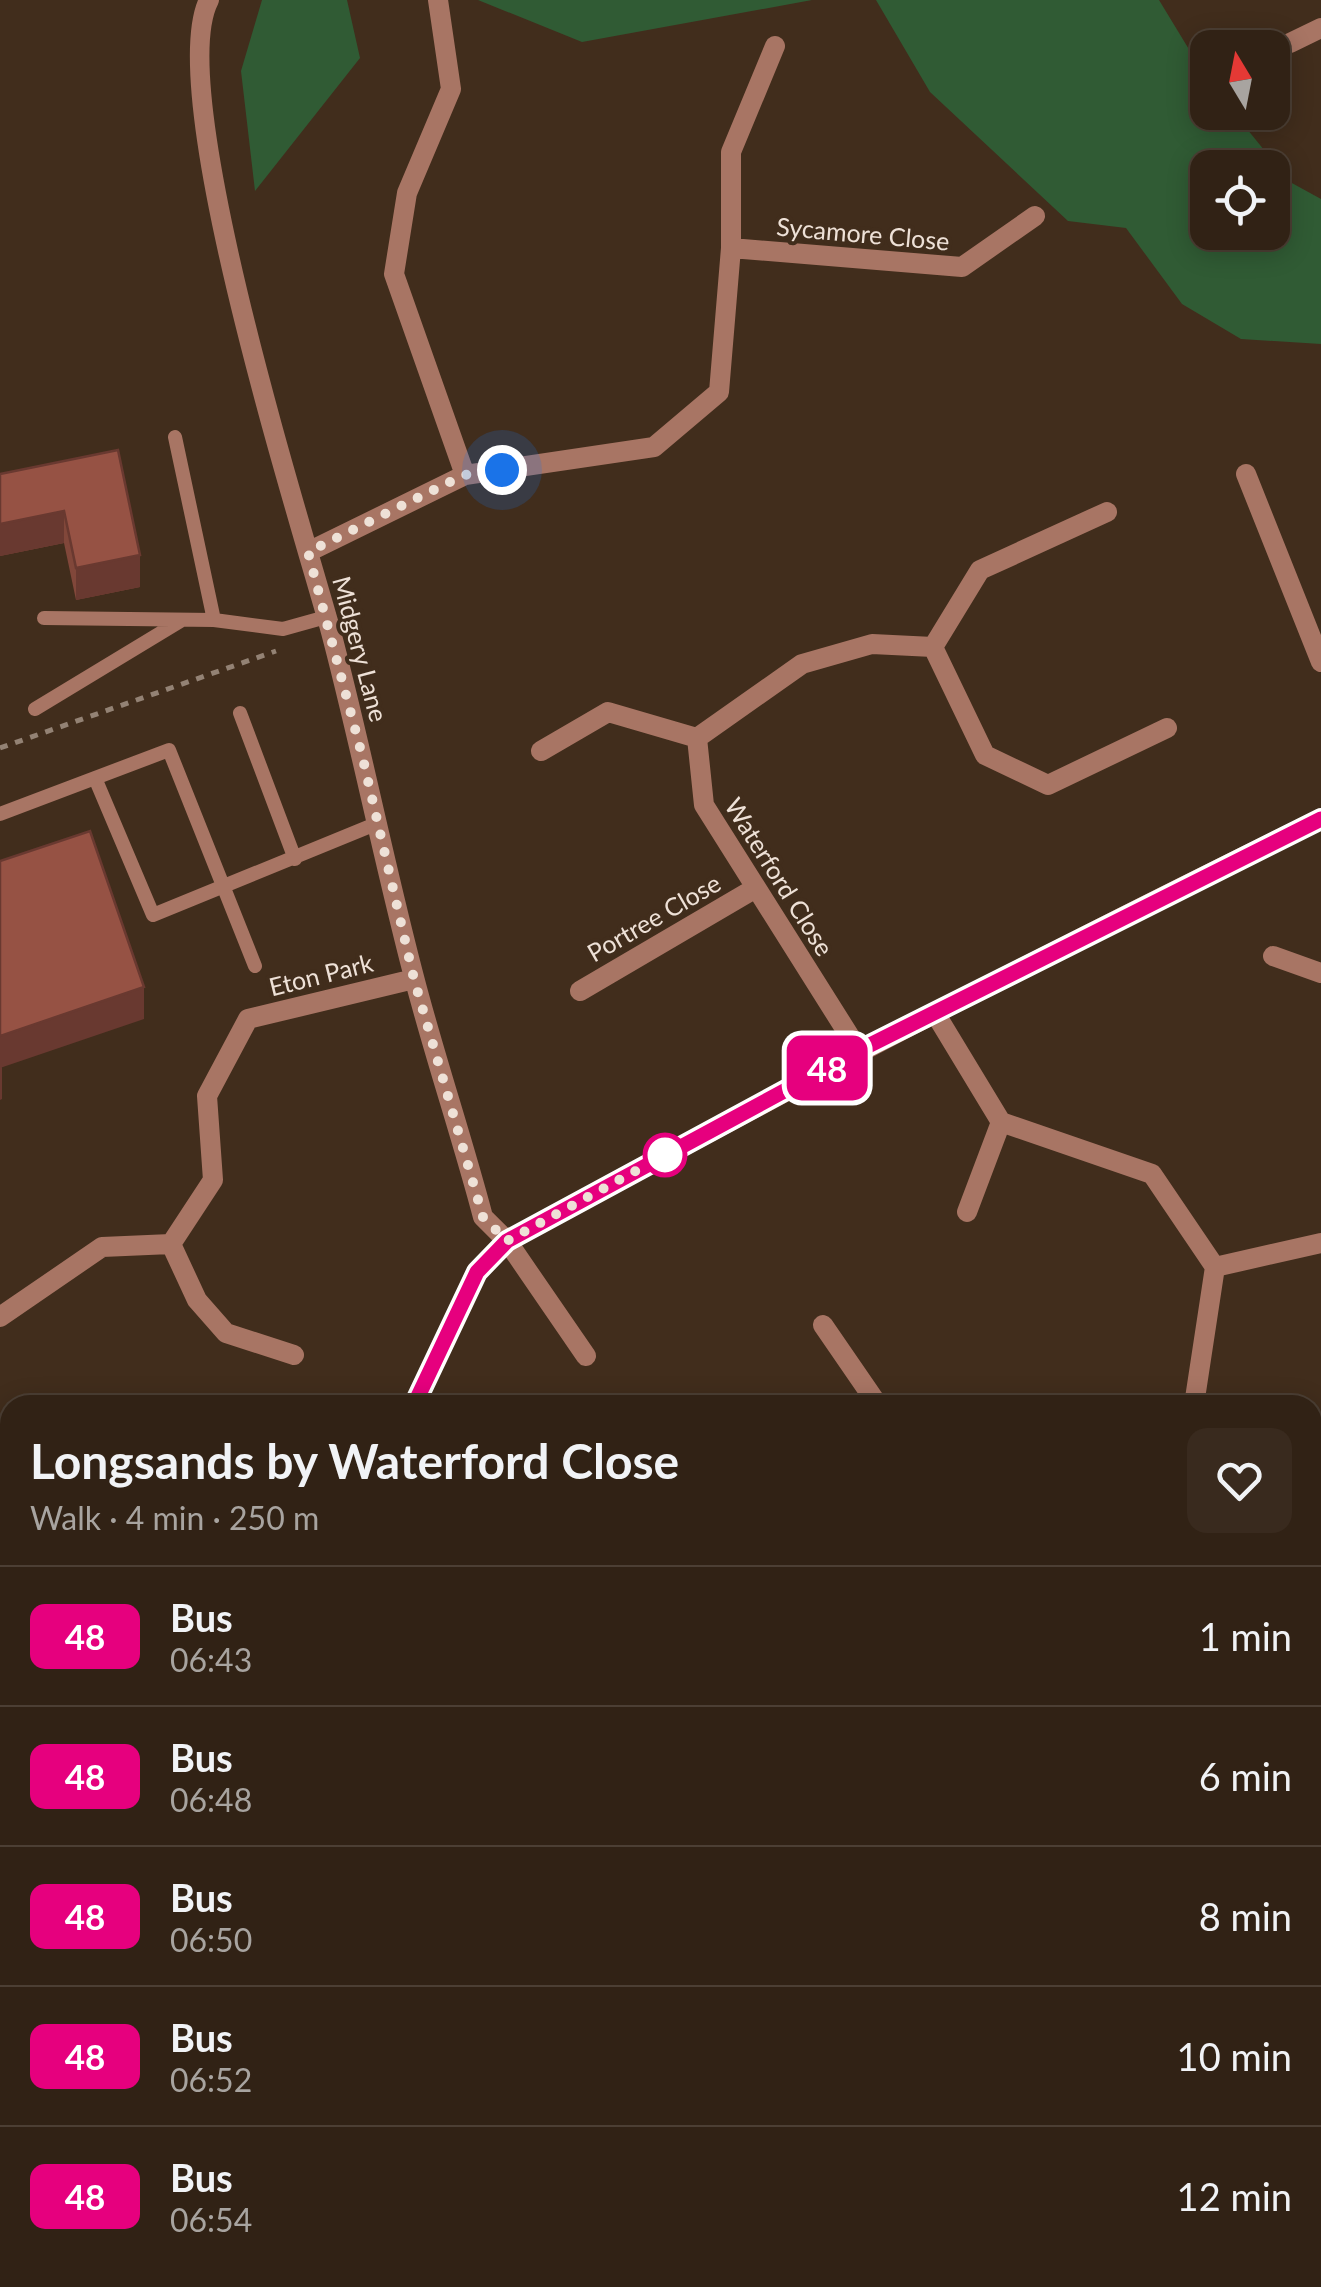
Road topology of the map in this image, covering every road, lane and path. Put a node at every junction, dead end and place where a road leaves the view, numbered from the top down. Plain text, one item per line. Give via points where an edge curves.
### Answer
1 (209, 0) edge
2 (438, 0) edge
3 (1321, 28) edge
4 (1290, 42) dead end
5 (776, 46) dead end
6 (1036, 216) dead end
7 (732, 248) junction
8 (175, 437) dead end
9 (1246, 474) dead end
10 (464, 475) junction
11 (1107, 512) dead end
12 (308, 552) junction
13 (44, 618) dead end
14 (182, 619) junction
15 (214, 620) junction
16 (328, 624) junction
17 (934, 647) junction
18 (1321, 662) edge
19 (35, 708) dead end
20 (240, 712) dead end
21 (1167, 728) dead end
22 (697, 738) junction
23 (0, 748) edge
24 (541, 752) dead end
25 (95, 778) junction
26 (0, 814) edge
27 (1321, 819) edge
28 (378, 823) junction
29 (295, 859) junction
30 (228, 888) junction
31 (754, 889) junction
32 (1273, 956) dead end
33 (255, 966) dead end
34 (1321, 973) edge
35 (414, 979) junction
36 (580, 991) dead end
37 (935, 1013) junction
38 (860, 1050) junction
39 (1000, 1122) junction
40 (967, 1212) dead end
41 (507, 1241) junction
42 (1321, 1243) edge
43 (171, 1244) junction
44 (1215, 1266) junction
45 (0, 1317) edge
46 (823, 1325) dead end
47 (294, 1355) dead end
48 (586, 1356) dead end
49 (419, 1395) edge
50 (871, 1395) edge
51 (1196, 1395) edge

1 - 12 street, Midgery Lane via 197,68 226,241
2 - 10 street via 452,89 407,193 394,274
3 - 4 street
5 - 7 street via 731,152
6 - 7 street, Sycamore Close via 962,267
7 - 10 street via 719,392 654,447
8 - 15 lane
9 - 18 street
10 - 12 street
11 - 17 street via 980,570
12 - 16 street, Midgery Lane
13 - 14 lane
14 - 15 lane
14 - 19 lane
15 - 16 lane via 282,630
16 - 23 path
16 - 28 street, Midgery Lane
17 - 21 street via 985,755 1048,785
17 - 22 street via 872,644 802,664
20 - 29 lane
22 - 24 street via 608,712
22 - 31 street, Waterford Close via 704,805
25 - 26 lane
25 - 30 lane via 152,915
25 - 30 lane via 169,750
27 - 37 street
28 - 29 lane
28 - 35 street, Midgery Lane
29 - 30 lane
30 - 33 lane
31 - 36 street, Portree Close
31 - 38 street, Waterford Close
32 - 34 street
35 - 41 street, Midgery Lane via 483,1217
35 - 43 street, Eton Park via 248,1019 207,1096 212,1180
37 - 38 street
37 - 39 street
38 - 41 street
39 - 40 street
39 - 44 street via 1152,1174
41 - 48 street, Midgery Lane
41 - 49 street via 477,1272
42 - 44 street
43 - 45 street via 102,1247
43 - 47 street via 197,1300 226,1333
44 - 51 street
46 - 50 street

